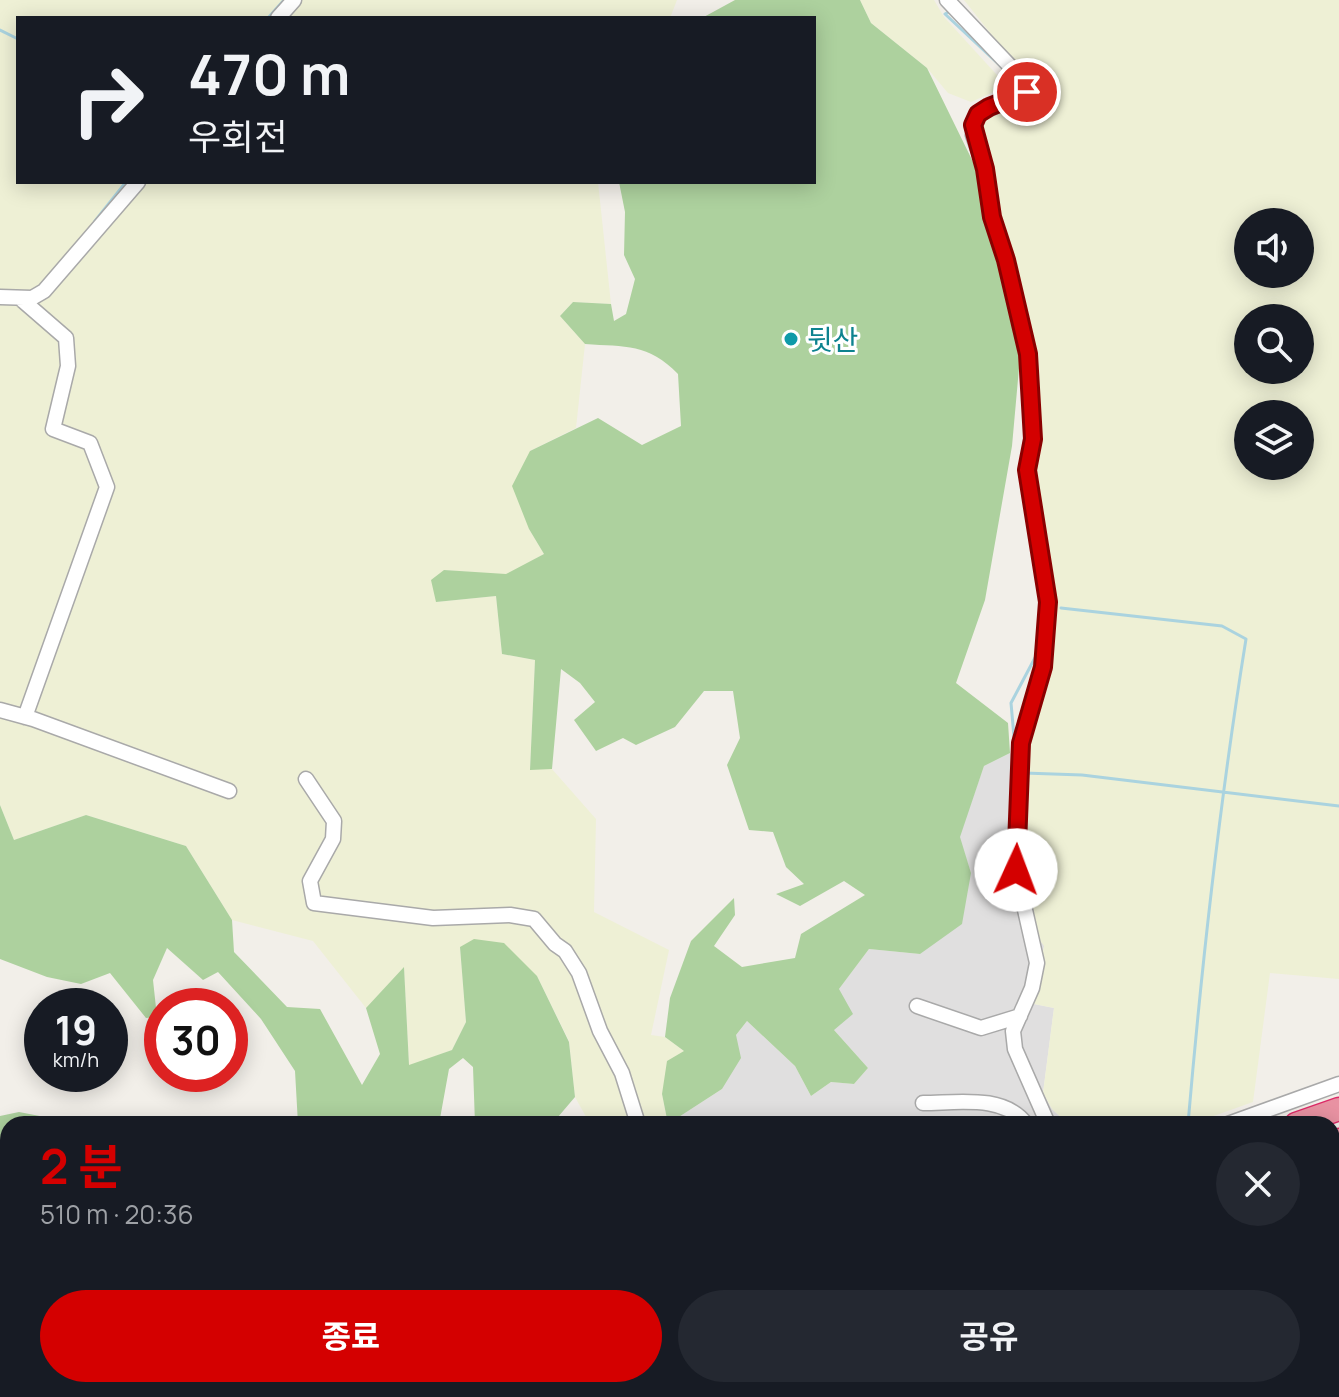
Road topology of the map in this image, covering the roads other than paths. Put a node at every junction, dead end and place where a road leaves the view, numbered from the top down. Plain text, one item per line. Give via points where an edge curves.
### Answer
1 (294, 0) edge
2 (950, 3) edge
3 (280, 16) edge
4 (136, 184) edge
5 (0, 297) edge
6 (21, 299) junction
7 (0, 710) edge
8 (25, 717) junction
9 (306, 779) dead end
10 (229, 791) dead end
11 (917, 1006) dead end
12 (1020, 1016) junction
13 (1339, 1084) edge
14 (923, 1103) dead end
15 (1339, 1109) edge
16 (635, 1116) edge
17 (1020, 1116) edge
18 (1044, 1116) edge
19 (1250, 1116) edge
20 (1319, 1116) edge

1 - 3 street
2 - 12 street via 1027,84 1027,92 989,107 973,125 1028,354 1033,439 1027,470 1048,602 1043,667 1021,743 1016,870 1037,963
4 - 6 street via 44,291
5 - 6 street
6 - 8 street via 66,338 68,366 53,429 90,443 107,487
7 - 8 street
8 - 10 street
9 - 16 street via 334,821 333,839 310,881 314,903 433,918 534,919 579,973
11 - 12 street via 981,1028
12 - 18 street via 1013,1031 1015,1049
13 - 19 street
14 - 17 street via 993,1103
15 - 20 highway

